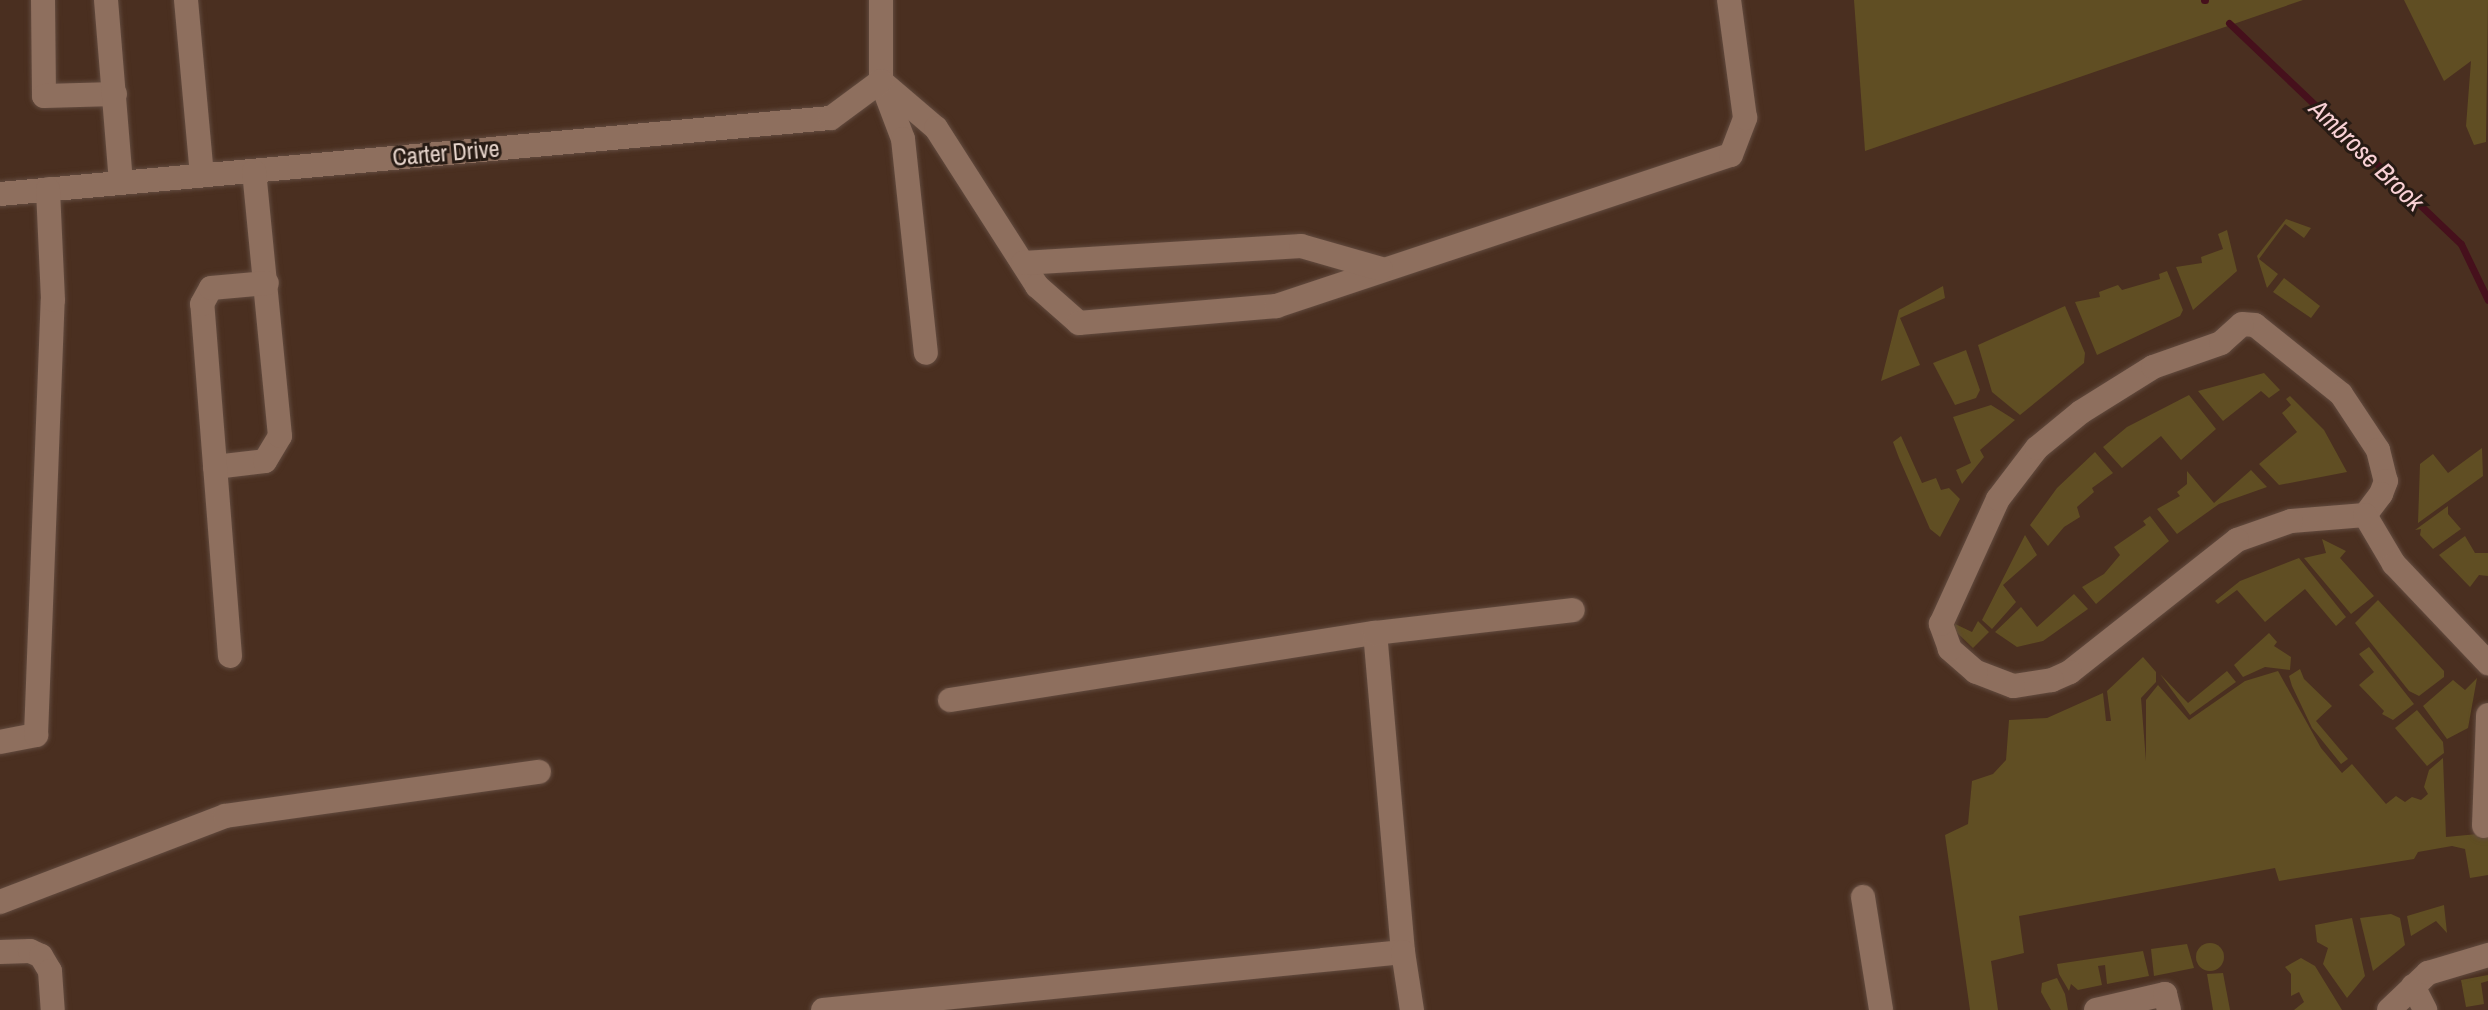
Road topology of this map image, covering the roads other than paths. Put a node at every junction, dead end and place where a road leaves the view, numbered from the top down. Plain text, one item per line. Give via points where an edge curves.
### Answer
1 (43, 0) edge
2 (106, 0) edge
3 (186, 0) edge
4 (881, 0) edge
5 (1729, 0) edge
6 (881, 81) junction
7 (115, 94) junction
8 (254, 171) junction
9 (202, 175) junction
10 (121, 182) junction
11 (48, 189) junction
12 (0, 194) edge
13 (1023, 263) junction
14 (1381, 269) junction
15 (267, 283) junction
16 (926, 353) dead end
17 (215, 467) junction
18 (2365, 515) junction
19 (1573, 610) dead end
20 (1375, 633) junction
21 (230, 656) dead end
22 (2488, 663) edge
23 (950, 700) dead end
24 (2488, 715) edge
25 (0, 742) edge
26 (539, 772) dead end
27 (2484, 826) dead end
28 (1863, 897) dead end
29 (0, 902) edge
30 (0, 952) edge
31 (1403, 952) junction
32 (2488, 955) edge
33 (2413, 986) junction
34 (53, 1010) edge
35 (823, 1010) edge
36 (1412, 1010) edge
37 (1881, 1010) edge
38 (2096, 1010) edge
39 (2169, 1010) edge
40 (2389, 1010) edge
41 (2425, 1010) edge

1 - 7 street via 44,96
2 - 7 street
3 - 9 street
4 - 6 street
5 - 14 street via 1745,118 1731,155
6 - 8 street, Carter Drive via 831,118
6 - 13 street via 936,128
6 - 16 street via 903,139
7 - 10 street
8 - 9 street, Carter Drive
8 - 15 street
9 - 10 street, Carter Drive
10 - 11 street, Carter Drive
11 - 12 street, Carter Drive
11 - 25 street via 53,300 36,735
13 - 14 street via 1301,246
13 - 14 street via 1037,286 1079,323 1276,306
15 - 17 street via 280,436 265,461
15 - 17 street via 211,288 203,297
17 - 21 street
18 - 18 street via 2291,521 2237,540 2070,672 2052,680 2013,686 1994,682 1976,672 1943,637 1943,615 1981,531 2037,448 2119,386 2188,351 2221,343 2242,324 2255,325 2312,366 2364,424 2386,481
18 - 22 street via 2394,564
19 - 20 street
20 - 23 street
20 - 31 street
24 - 27 street
26 - 29 street via 225,816
28 - 37 street
30 - 34 street via 41,956 50,971
31 - 35 street
31 - 36 street
32 - 33 street via 2445,965
33 - 40 street
33 - 41 street
38 - 39 street via 2165,994

